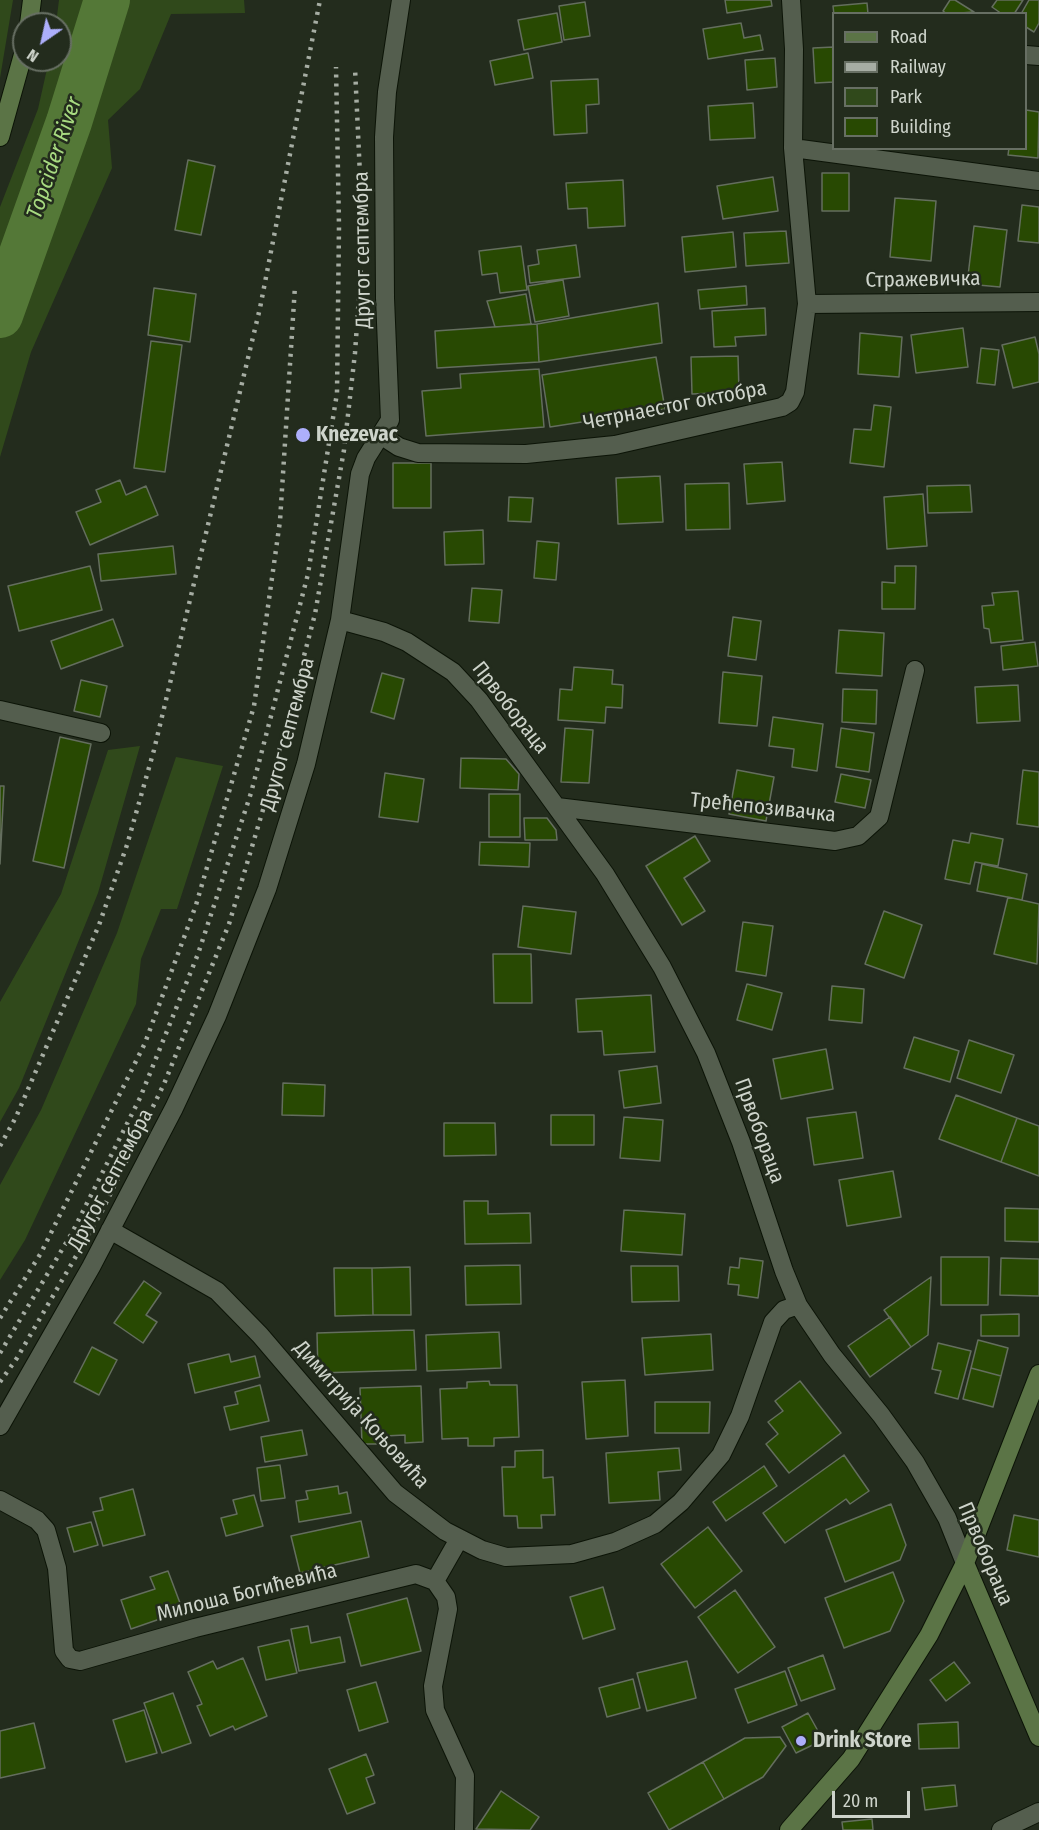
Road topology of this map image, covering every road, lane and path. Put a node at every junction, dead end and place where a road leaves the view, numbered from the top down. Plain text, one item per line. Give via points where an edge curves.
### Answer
1 (401, 0) edge
2 (791, 0) edge
3 (18, 72) edge
4 (0, 137) edge
5 (793, 148) junction
6 (1039, 181) edge
7 (1039, 302) edge
8 (807, 304) junction
9 (382, 436) junction
10 (340, 620) junction
11 (915, 670) dead end
12 (0, 710) edge
13 (101, 733) dead end
14 (557, 807) junction
15 (110, 1230) junction
16 (798, 1305) junction
17 (1039, 1374) edge
18 (0, 1425) edge
19 (0, 1500) edge
20 (459, 1539) junction
21 (965, 1563) junction
22 (435, 1581) junction
23 (1039, 1737) edge
24 (1039, 1812) edge
25 (464, 1830) edge
26 (789, 1830) edge
27 (1001, 1830) edge

1 - 9 street, Другог септембра via 384,137 390,415
2 - 5 street, Четрнаестог октобра
3 - 4 street
5 - 6 street
5 - 8 street, Четрнаестог октобра
7 - 8 street, Стражевичка
8 - 9 street, Четрнаестог октобра via 795,392 782,408 615,445 526,454 418,453
9 - 10 street, Другог септембра via 360,474
10 - 14 street, Првобораца via 407,642 453,672 479,700
10 - 15 street, Другог септембра via 306,764 267,889 218,1016
11 - 14 street, Трећепозивачка via 879,817 858,836 835,841
12 - 13 street
14 - 16 street, Првобораца via 634,918 692,1024 737,1131
15 - 18 street, Другог септембра
15 - 20 street, Димитрија Коњовића via 217,1291 260,1335 395,1493
16 - 20 street, Димитрија Коњовића via 784,1310 773,1322 740,1416 721,1455 694,1490 655,1524 632,1536 572,1554 506,1557
16 - 21 street, Првобораца via 915,1462 947,1518
17 - 21 street
19 - 22 street, Милоша Богићевића via 37,1520 46,1530 57,1568 63,1643 70,1659 89,1660 195,1628 416,1574
20 - 22 street
21 - 23 street, Првобораца
21 - 26 street via 929,1635 883,1712 851,1759
22 - 25 street via 446,1597 448,1609 433,1686 435,1710 465,1776
24 - 27 street

